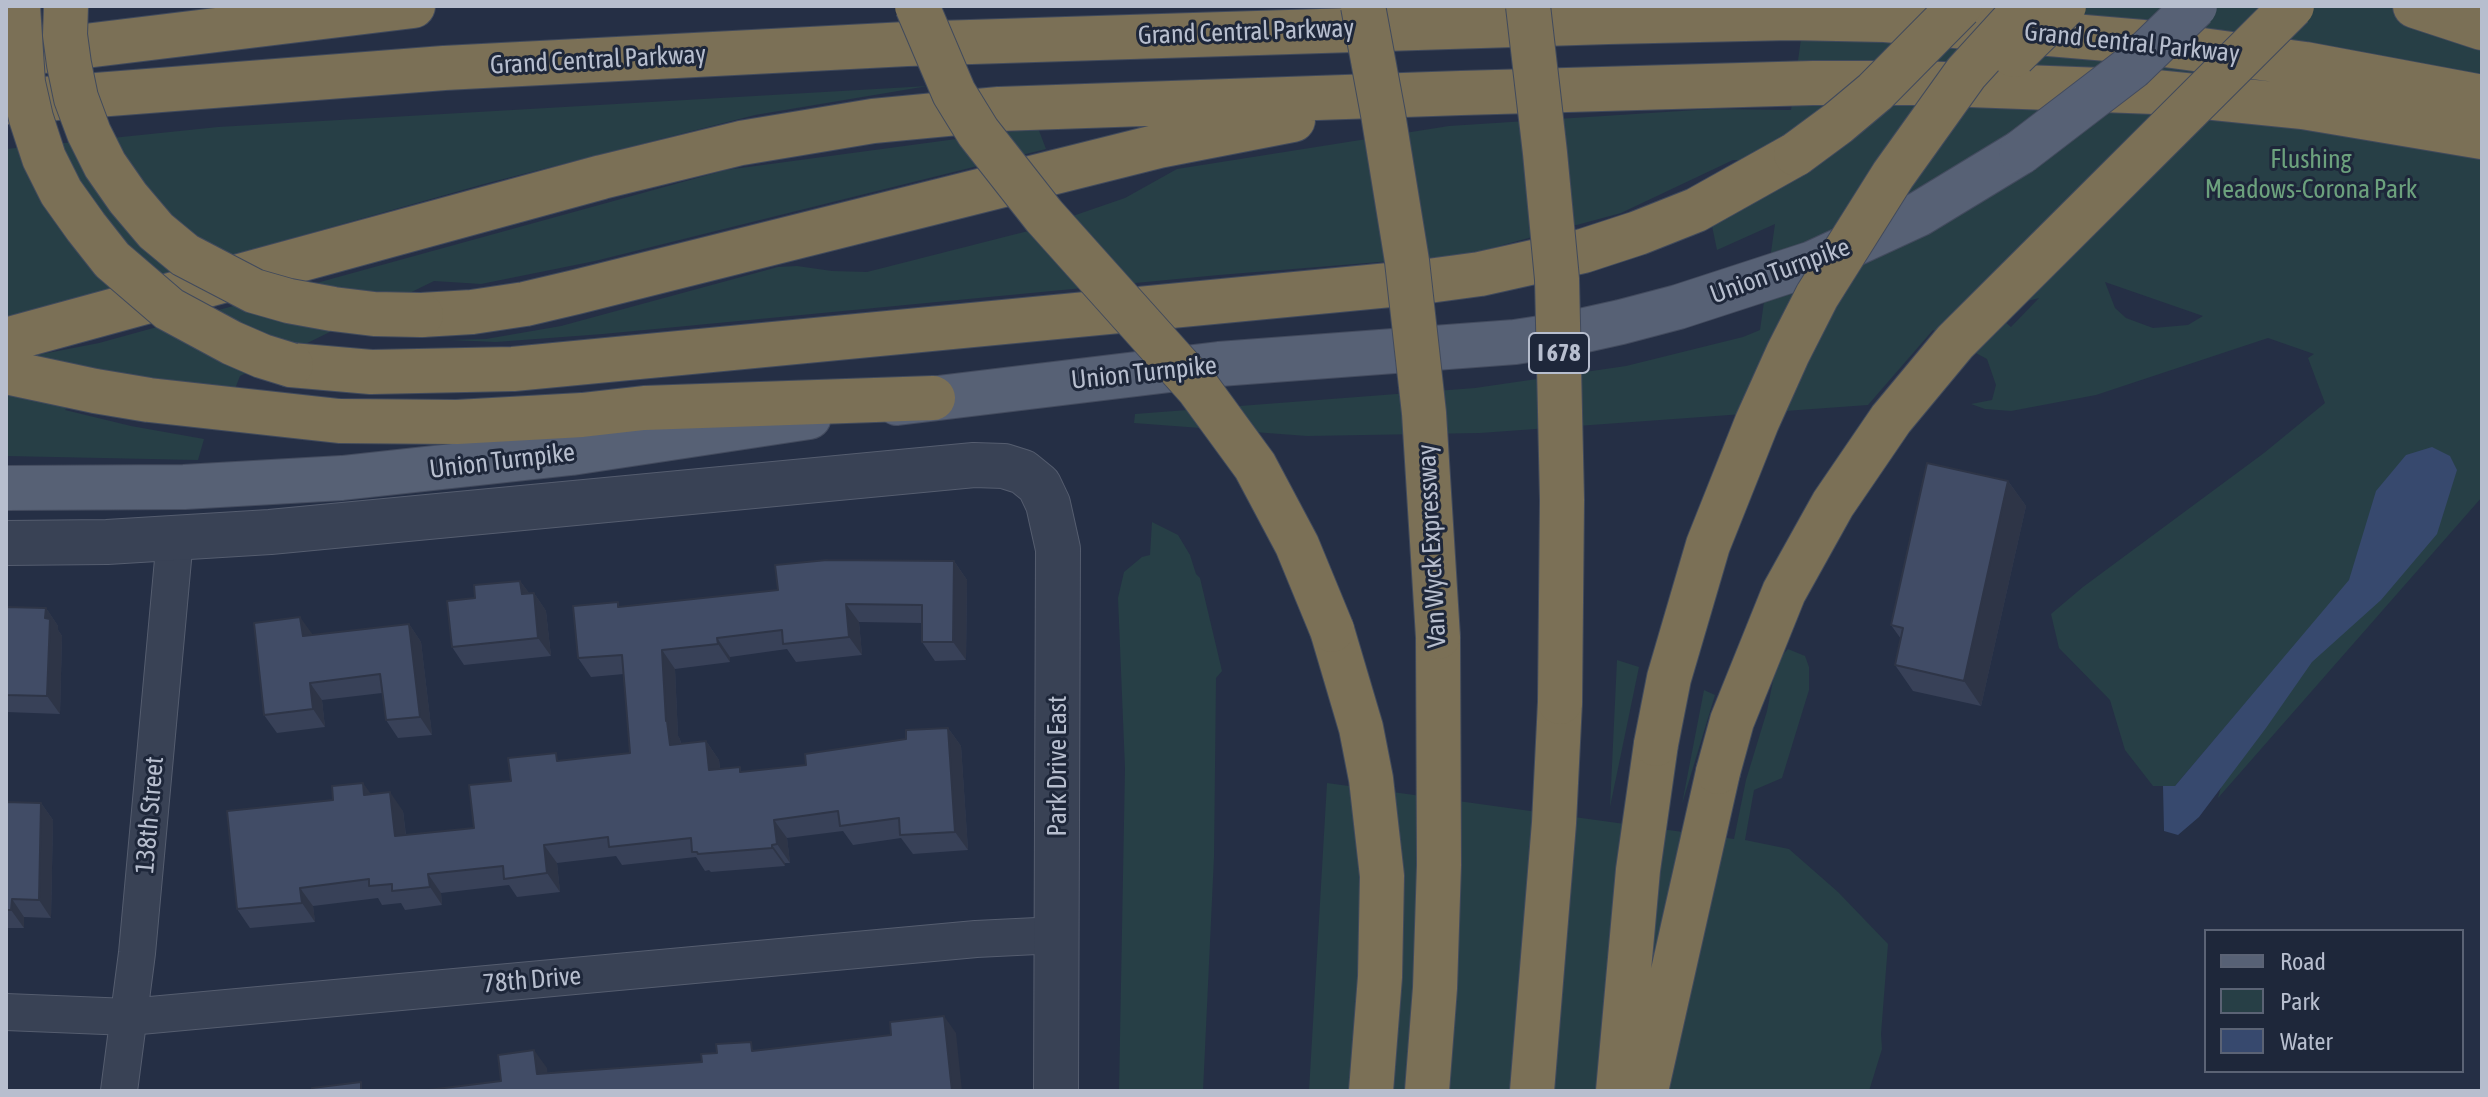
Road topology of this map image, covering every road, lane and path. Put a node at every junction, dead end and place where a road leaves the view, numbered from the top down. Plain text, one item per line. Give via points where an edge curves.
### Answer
1 (18, 6) edge
2 (66, 6) edge
3 (413, 6) edge
4 (917, 6) edge
5 (1363, 6) edge
6 (1528, 6) edge
7 (1960, 6) edge
8 (2027, 6) edge
9 (2064, 6) edge
10 (2195, 6) edge
11 (2292, 6) edge
12 (2415, 6) edge
13 (2482, 28) edge
14 (6, 55) edge
15 (1461, 93) junction
16 (2482, 97) edge
17 (6, 102) edge
18 (2482, 137) edge
19 (1893, 175) junction
20 (6, 340) edge
21 (6, 372) edge
22 (933, 398) junction
23 (1004, 466) joint
24 (6, 488) edge
25 (175, 538) junction
26 (6, 543) edge
27 (1057, 935) junction
28 (6, 1012) edge
29 (129, 1017) junction
30 (119, 1091) edge
31 (1056, 1091) edge
32 (1371, 1091) edge
33 (1427, 1091) edge
34 (1532, 1091) edge
35 (1618, 1091) edge
36 (1646, 1091) edge

1 - 7 highway, bridge via 23,83 44,158 61,192 112,260 169,309 262,356 291,365 371,372 513,369 1406,284 1583,251 1696,210 1796,154 1875,92
2 - 15 highway, bridge via 69,64 89,133 105,165 156,231 185,255 254,291 374,314 472,312 525,304 1159,146
3 - 14 highway
4 - 32 highway, bridge via 954,93 978,132 1044,216 1198,388 1255,466 1297,545 1332,630 1373,795 1382,941
5 - 33 highway, Van Wyck Expressway, bridge via 1407,261 1424,413 1438,637 1439,865
6 - 34 highway, I 678, bridge via 1557,279 1562,500 1554,823
8 - 19 highway, bridge via 1966,73
9 - 19 highway, bridge
10 - 22 main road, Union Turnpike, bridge via 2132,67 2021,152 1919,214 1813,263 1693,302 1515,342 1219,364
11 - 36 highway, bridge via 1955,342 1891,419 1833,504 1784,592 1732,721
12 - 13 highway
15 - 18 highway via 1813,83 2155,92 2303,107
15 - 20 highway via 999,109 806,131 602,177
16 - 17 highway, Grand Central Parkway via 2305,64 2143,42 1885,20 1790,18 907,44 429,69
19 - 35 highway, bridge via 1788,353 1741,460 1687,611 1656,744 1638,870
21 - 22 highway via 95,391 339,421 520,420 644,408
22 - 24 main road, Union Turnpike via 417,471 184,487
23 - 25 street, Union Turnpike
23 - 27 street, Park Drive East via 1039,485 1058,549
25 - 26 street, Union Turnpike
25 - 29 street, 138th Street
27 - 29 street, 78th Drive
27 - 31 street, Park Drive East
28 - 29 street, 78th Drive
29 - 30 street, 138th Street

